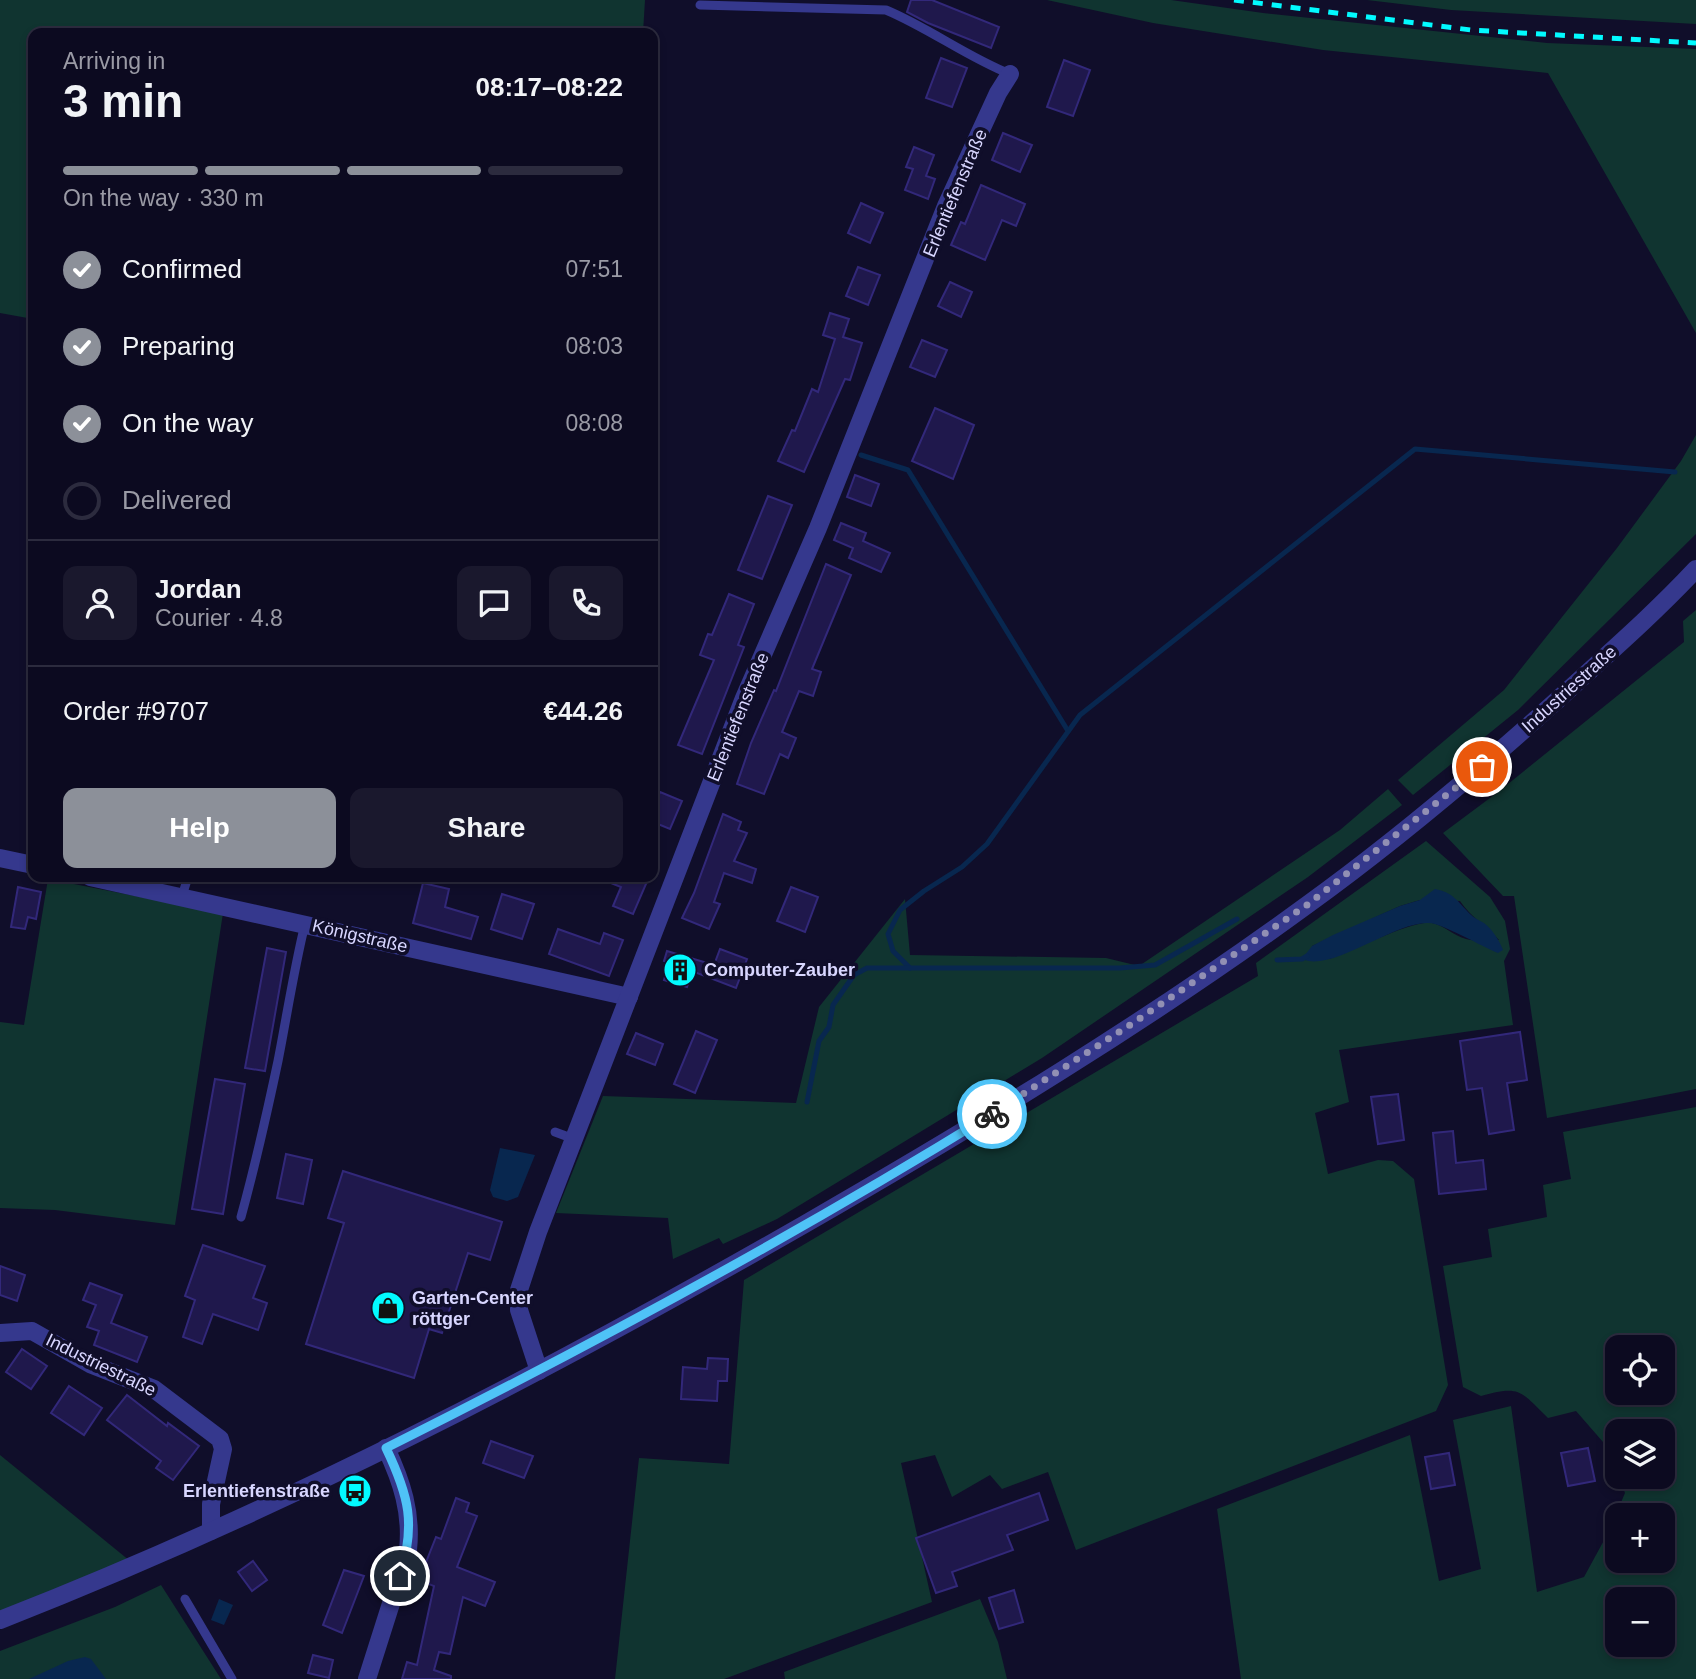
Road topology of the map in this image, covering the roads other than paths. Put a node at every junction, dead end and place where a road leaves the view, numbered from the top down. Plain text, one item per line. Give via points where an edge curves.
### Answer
1 (700, 5) dead end
2 (1010, 74) joint
3 (1696, 569) edge
4 (1696, 578) edge
5 (1679, 587) junction
6 (0, 858) edge
7 (28, 864) edge
8 (114, 882) edge
9 (186, 882) edge
10 (182, 896) junction
11 (305, 924) junction
12 (629, 997) junction
13 (555, 1132) dead end
14 (574, 1139) junction
15 (241, 1217) dead end
16 (0, 1333) edge
17 (539, 1371) junction
18 (386, 1448) junction
19 (211, 1531) junction
20 (185, 1599) dead end
21 (0, 1620) edge
22 (232, 1679) edge
23 (367, 1679) edge

1 - 2 lane via 886,10
2 - 12 street, Erlentiefenstraße via 946,206 818,528 744,698
3 - 5 street, Industriestraße
4 - 5 street
5 - 17 street, Industriestraße via 1482,767 1307,905 1068,1066 932,1150
6 - 7 street
8 - 10 street, Königstraße
9 - 10 lane
10 - 11 street, Königstraße
11 - 12 street, Königstraße
11 - 15 lane
12 - 14 street, Erlentiefenstraße
13 - 14 lane
14 - 17 street, Erlentiefenstraße via 519,1290 519,1310
16 - 19 street, Industriestraße via 32,1331 90,1364 154,1389 220,1439 223,1449 211,1504
17 - 18 street, Industriestraße
18 - 19 street, Industriestraße
18 - 23 street via 401,1483 410,1531
19 - 21 street, Industriestraße
20 - 22 lane

